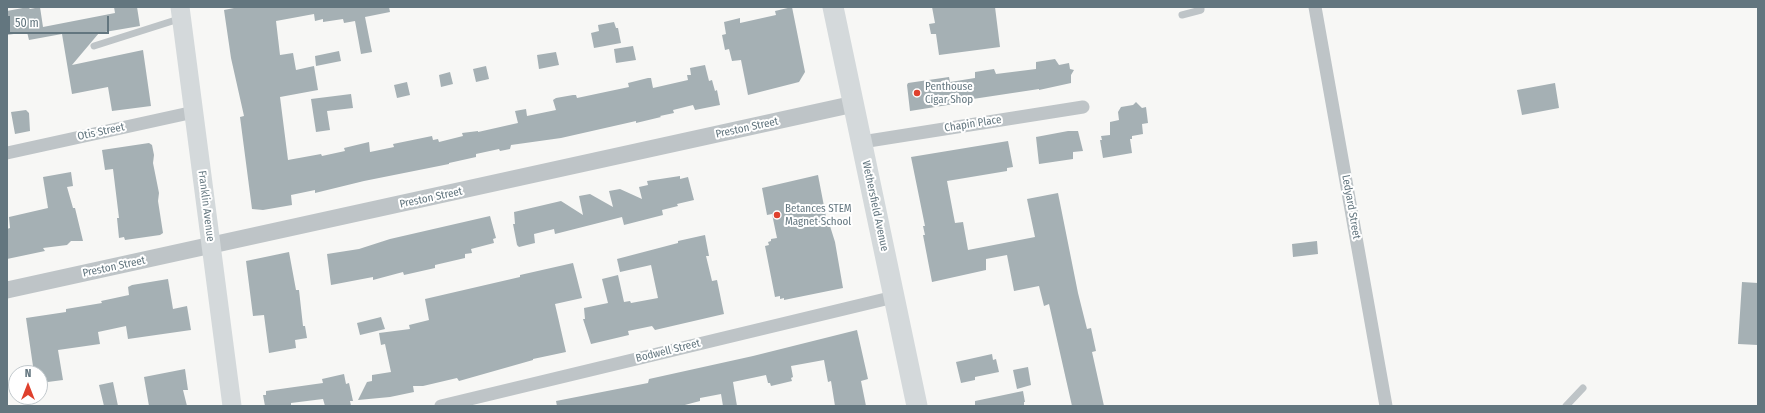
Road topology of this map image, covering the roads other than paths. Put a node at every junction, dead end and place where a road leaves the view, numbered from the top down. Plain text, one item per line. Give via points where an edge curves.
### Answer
1 (833, 7) edge
2 (1201, 7) edge
3 (1315, 7) edge
4 (181, 13) edge
5 (1182, 16) dead end
6 (94, 46) dead end
7 (854, 104) junction
8 (1084, 107) dead end
9 (194, 112) junction
10 (862, 142) junction
11 (7, 153) edge
12 (212, 246) junction
13 (7, 290) edge
14 (894, 296) junction
15 (1583, 388) dead end
16 (232, 406) edge
17 (441, 406) edge
18 (918, 406) edge
19 (1386, 406) edge
20 (1566, 406) edge

1 - 7 main road, Wethersfield Avenue
2 - 5 lane via 1201,10
3 - 19 street, Ledyard Street
4 - 6 lane
4 - 9 main road, Franklin Avenue
7 - 10 main road, Wethersfield Avenue
7 - 12 street, Preston Street
8 - 10 street, Chapin Place
9 - 11 street, Otis Street
9 - 12 main road, Franklin Avenue
10 - 14 main road, Wethersfield Avenue
12 - 13 street, Preston Street
12 - 16 main road, Franklin Avenue
14 - 17 street, Bodwell Street
14 - 18 main road, Wethersfield Avenue
15 - 20 lane

